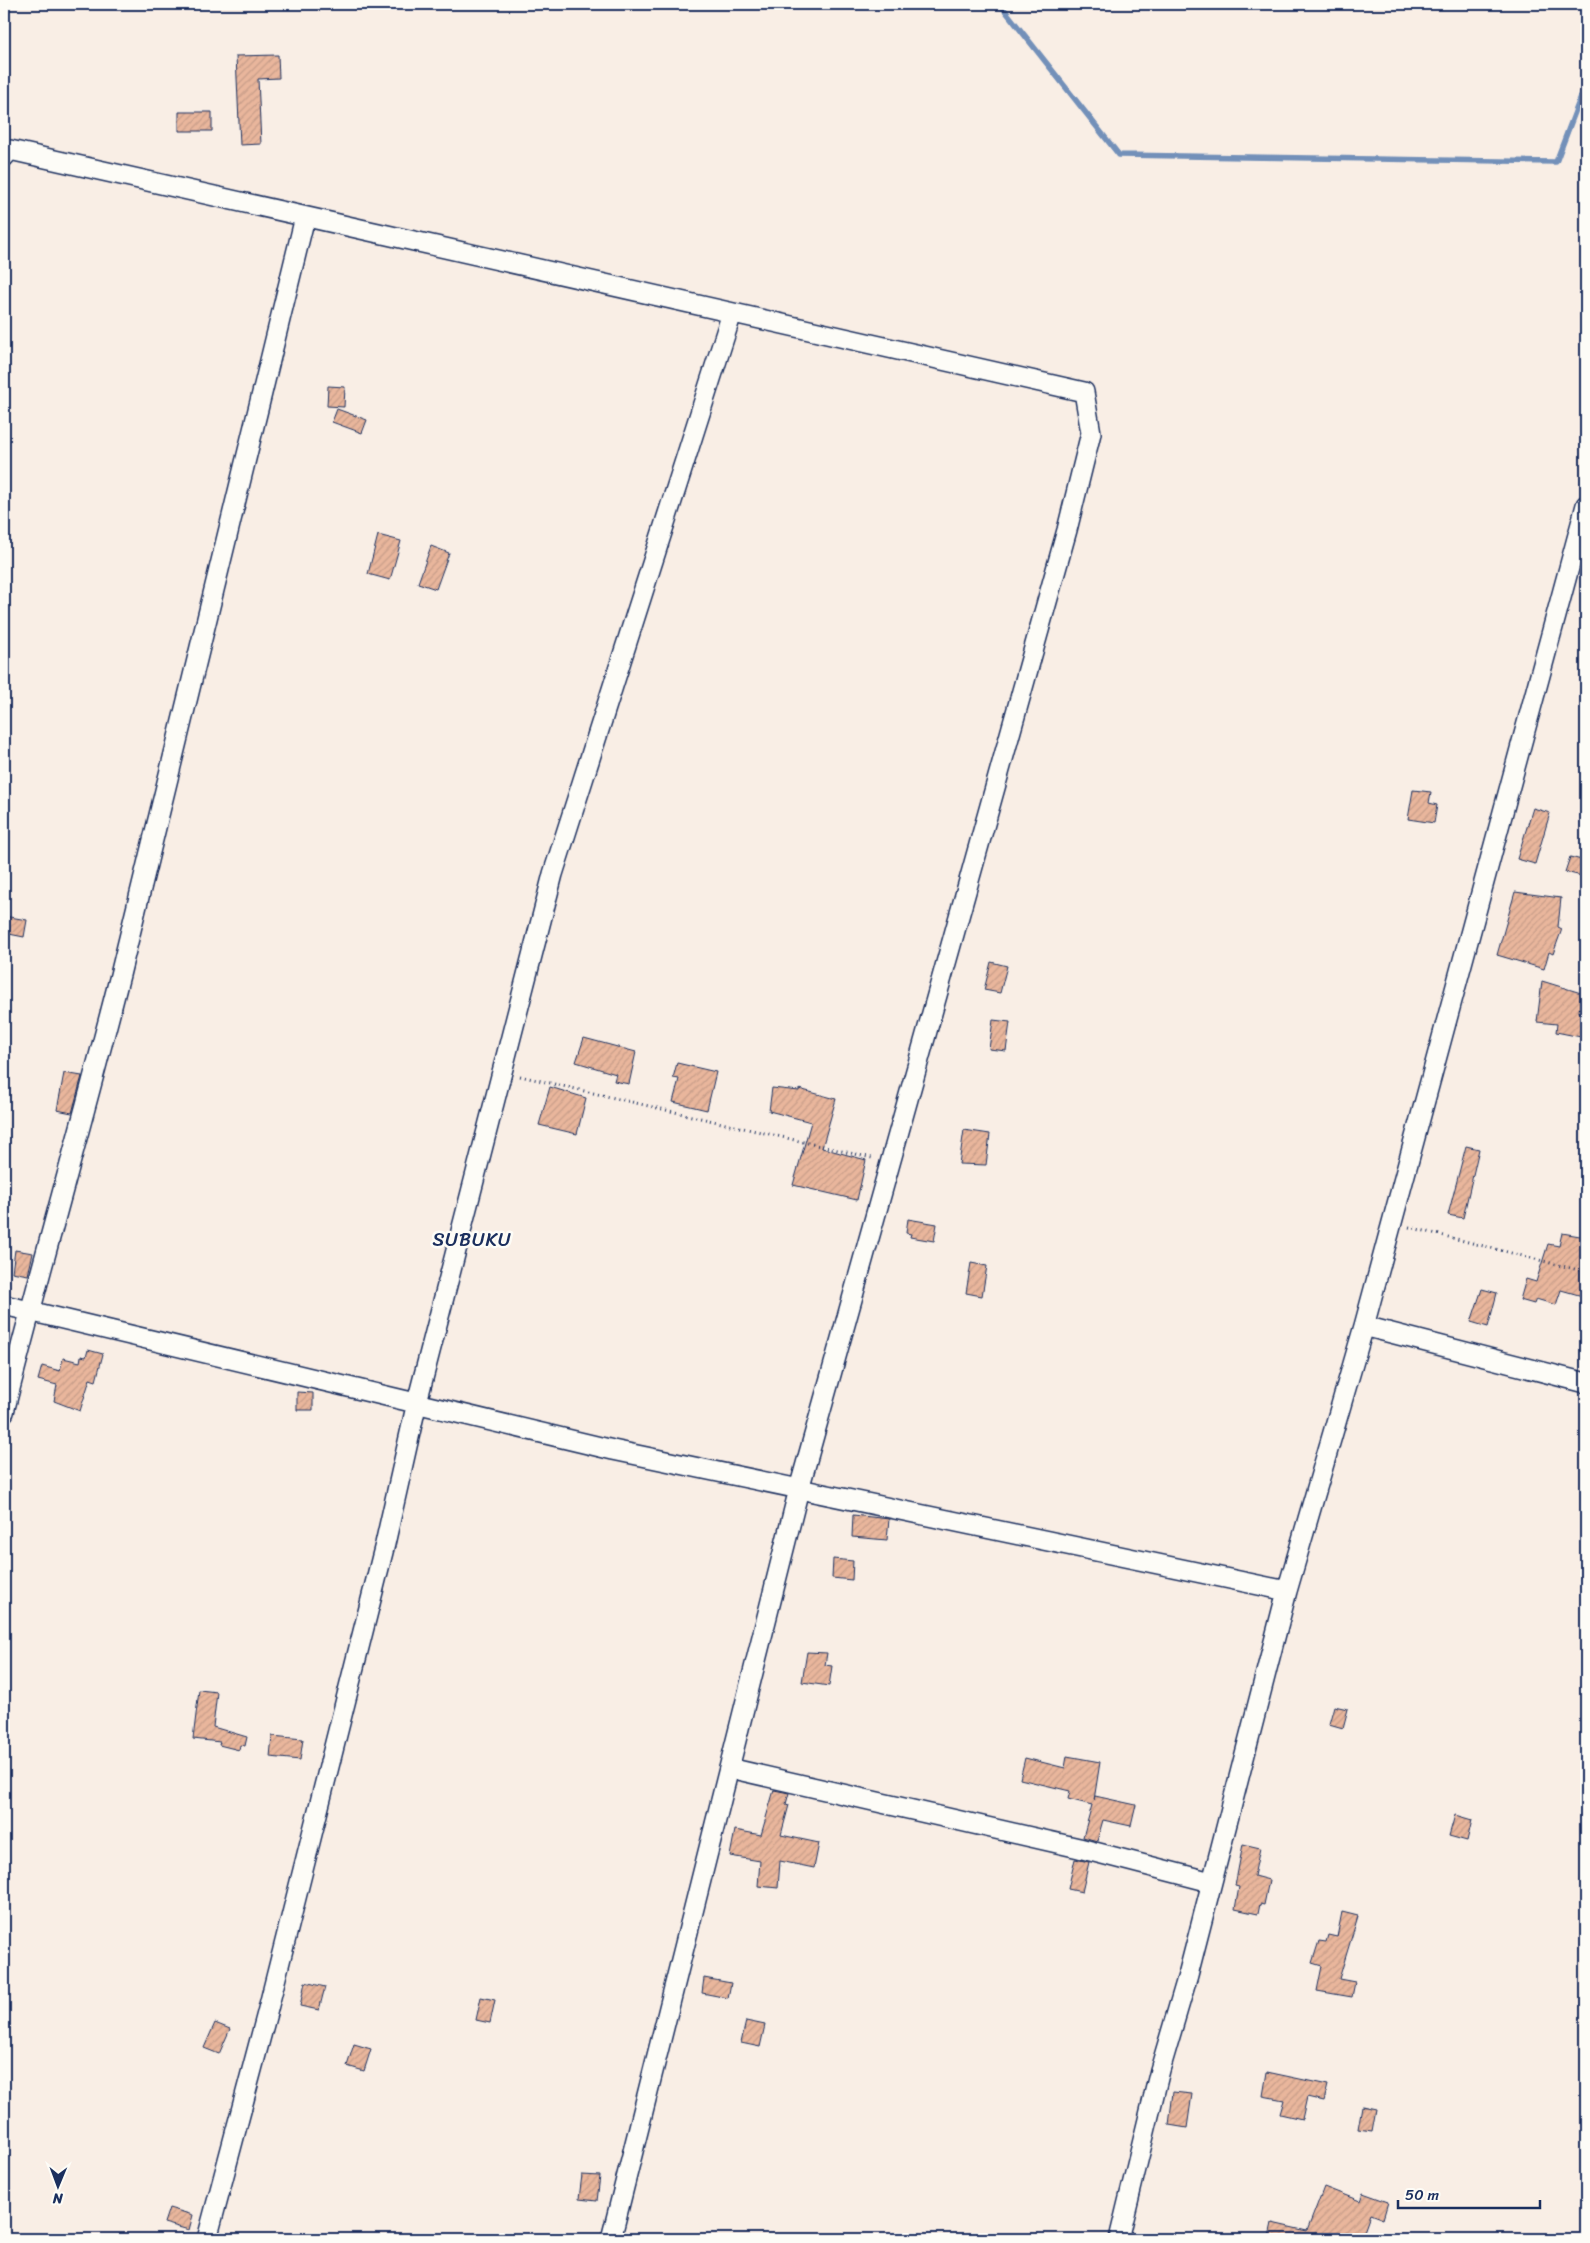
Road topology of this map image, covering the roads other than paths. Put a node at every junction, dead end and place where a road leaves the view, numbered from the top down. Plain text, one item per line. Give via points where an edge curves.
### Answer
1 (4, 158) edge
2 (305, 217) junction
3 (732, 313) junction
4 (1586, 505) edge
5 (4, 1305) edge
6 (30, 1311) junction
7 (1364, 1326) junction
8 (1586, 1383) edge
9 (418, 1402) junction
10 (4, 1412) edge
11 (799, 1488) junction
12 (1286, 1591) junction
13 (729, 1768) junction
14 (1211, 1882) junction
15 (207, 2239) edge
16 (611, 2239) edge
17 (1119, 2239) edge

1 - 2 street via 10,150
2 - 3 street
2 - 6 street via 119,977
3 - 9 street via 554,874
3 - 11 street via 1084,392 1090,433 1067,530
4 - 7 street
5 - 6 street
6 - 9 street
6 - 10 street
7 - 8 street
7 - 12 street
9 - 11 street via 613,1450
9 - 15 street via 272,1994
11 - 12 street
11 - 13 street
12 - 14 street
13 - 14 street via 1079,1848
13 - 16 street
14 - 17 street

